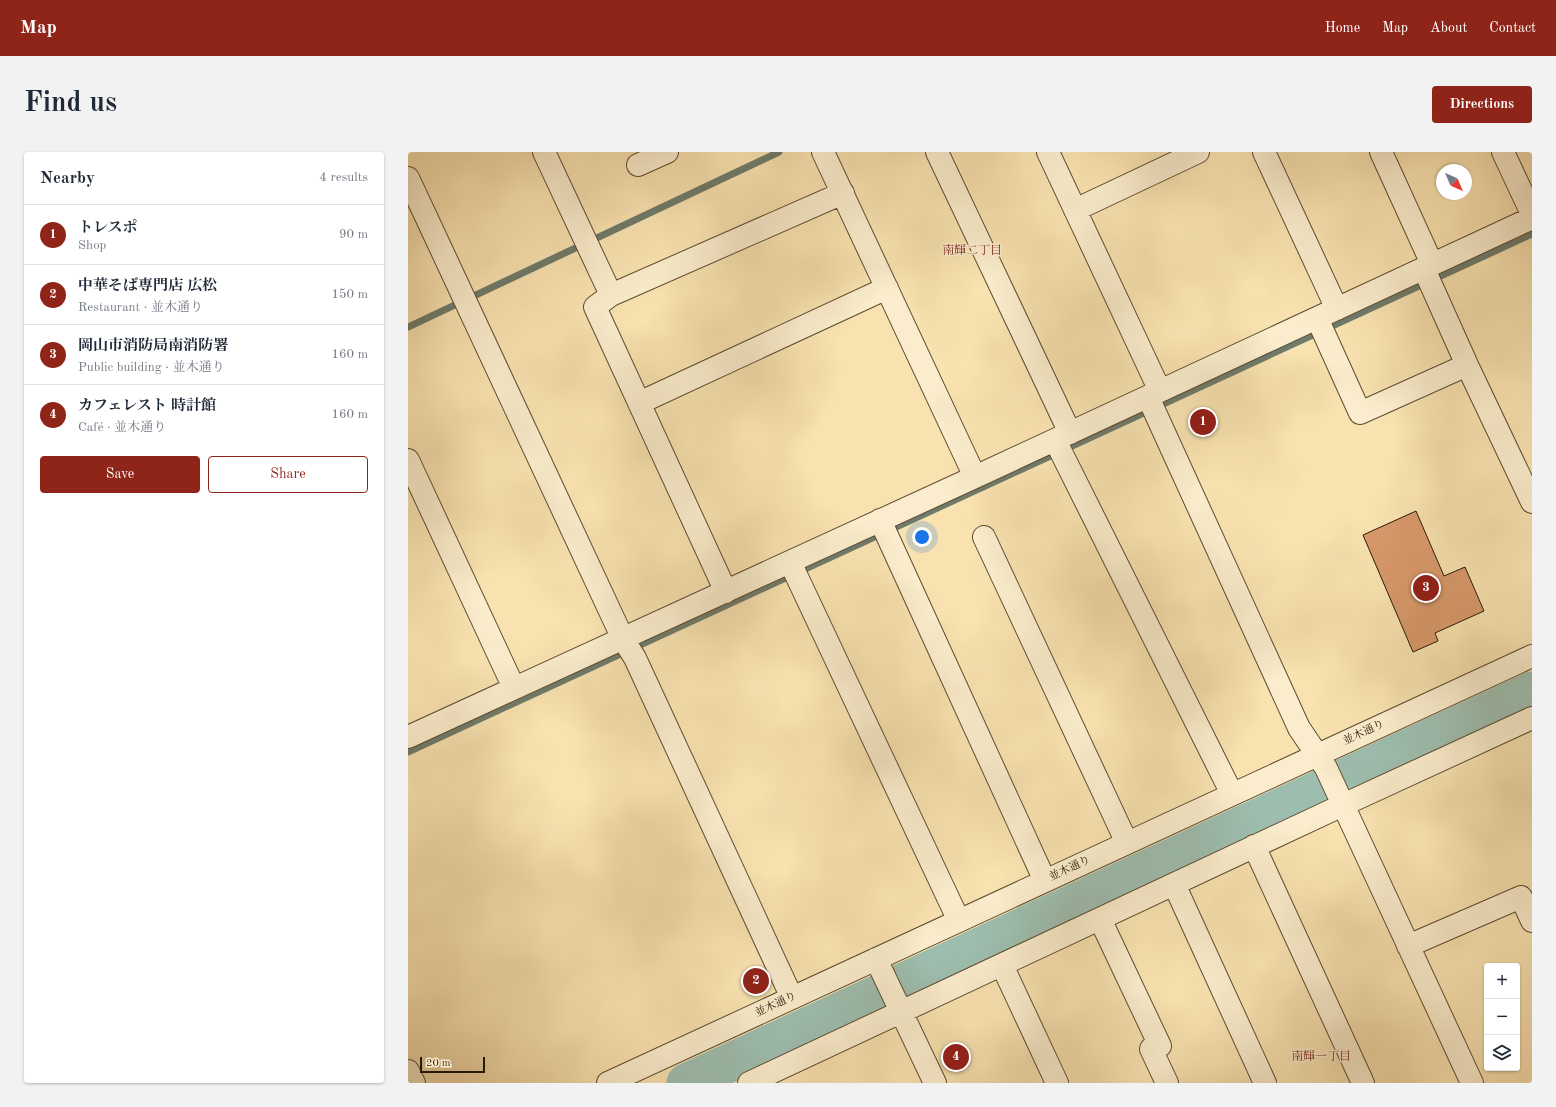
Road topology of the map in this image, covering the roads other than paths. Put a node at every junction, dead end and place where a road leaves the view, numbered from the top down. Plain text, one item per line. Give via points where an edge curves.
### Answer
1 (544, 152) edge
2 (667, 152) edge
3 (823, 152) edge
4 (937, 152) edge
5 (1048, 152) edge
6 (1198, 152) edge
7 (1264, 152) edge
8 (1381, 152) edge
9 (1503, 152) edge
10 (638, 165) dead end
11 (408, 178) edge
12 (843, 194) junction
13 (1075, 210) junction
14 (1532, 214) edge
15 (1532, 218) edge
16 (1429, 274) junction
17 (887, 288) junction
18 (611, 295) junction
19 (1325, 322) junction
20 (1467, 365) junction
21 (1154, 402) junction
22 (639, 403) junction
23 (1061, 444) junction
24 (408, 460) edge
25 (975, 477) junction
26 (1532, 502) edge
27 (884, 529) junction
28 (984, 537) dead end
29 (794, 571) junction
30 (726, 592) junction
31 (628, 648) junction
32 (1532, 656) edge
33 (514, 688) junction
34 (1532, 718) edge
35 (408, 737) edge
36 (1322, 761) junction
37 (1232, 794) junction
38 (1341, 801) junction
39 (1127, 843) junction
40 (1254, 846) junction
41 (1045, 881) junction
42 (1174, 884) junction
43 (1100, 919) junction
44 (959, 920) junction
45 (1532, 922) edge
46 (1408, 946) junction
47 (1002, 965) junction
48 (880, 966) junction
49 (792, 998) junction
50 (900, 1007) junction
51 (408, 1071) edge
52 (414, 1083) edge
53 (608, 1083) edge
54 (749, 1083) edge
55 (935, 1083) edge
56 (1057, 1083) edge
57 (1167, 1083) edge
58 (1266, 1083) edge
59 (1363, 1083) edge
60 (1472, 1083) edge

1 - 18 street
2 - 10 street
3 - 12 street
4 - 23 street
5 - 13 street
6 - 13 street
7 - 19 street
8 - 16 street
9 - 14 street
11 - 31 street
12 - 17 street
12 - 18 street
13 - 21 street
15 - 16 street
16 - 19 street
16 - 20 street
17 - 22 street
17 - 25 street
18 - 22 street via 595,308
19 - 20 street via 1360,412
19 - 21 street
20 - 26 street
21 - 23 street
21 - 36 street via 1299,728
22 - 30 street
23 - 25 street
23 - 37 street
24 - 33 street
25 - 27 street
27 - 29 street
27 - 41 street
28 - 39 street
29 - 30 street
29 - 44 street
30 - 31 street
31 - 33 street
31 - 49 street
32 - 36 street, 並木通り
33 - 35 street
34 - 38 street
36 - 37 street, 並木通り
36 - 38 street
37 - 39 street, 並木通り
38 - 40 street
38 - 46 street
39 - 41 street, 並木通り
40 - 42 street
40 - 59 street
41 - 44 street, 並木通り
42 - 43 street
42 - 58 street
43 - 47 street
43 - 57 street via 1160,1046 1151,1049
44 - 48 street, 並木通り
45 - 46 street via 1521,897
46 - 60 street
47 - 50 street
47 - 56 street
48 - 49 street, 並木通り
48 - 50 street
49 - 53 street, 並木通り
50 - 54 street
50 - 55 street
51 - 52 street

